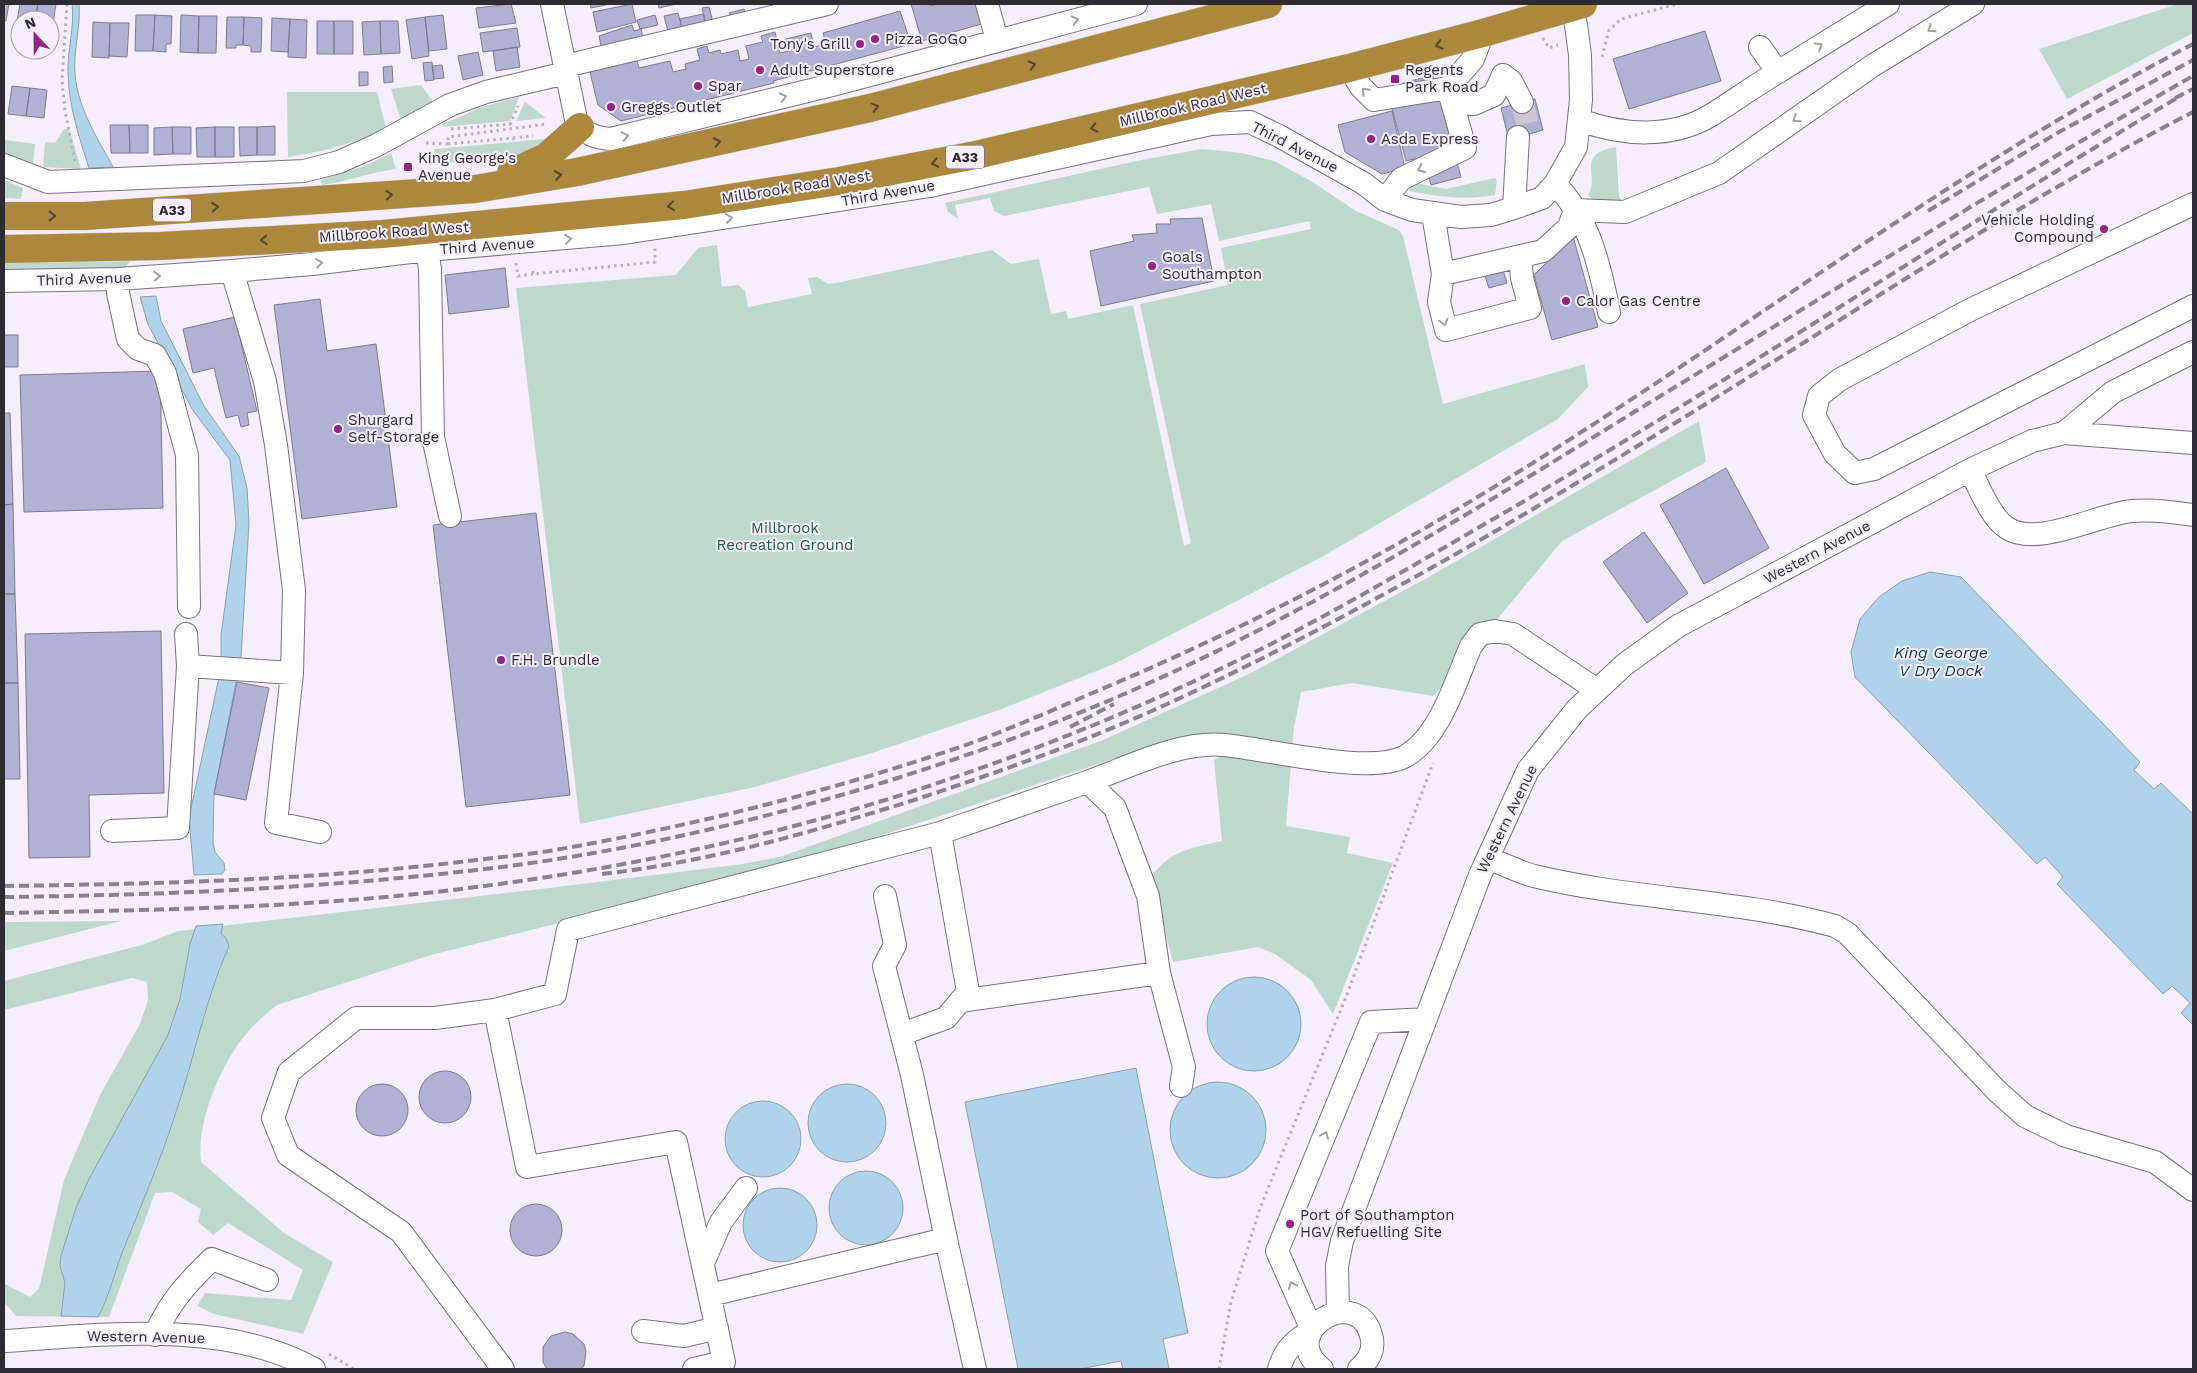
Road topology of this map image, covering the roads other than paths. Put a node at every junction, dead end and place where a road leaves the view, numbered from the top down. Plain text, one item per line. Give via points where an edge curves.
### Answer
1 (552, 4) edge
2 (827, 4) edge
3 (986, 4) edge
4 (1136, 4) edge
5 (1268, 4) edge
6 (1888, 4) edge
7 (1973, 4) edge
8 (1573, 5) edge
9 (1483, 33) junction
10 (997, 40) junction
11 (1760, 46) dead end
12 (1349, 68) junction
13 (566, 69) junction
14 (1778, 72) junction
15 (1448, 88) junction
16 (1515, 104) tunnel mouth
17 (1580, 120) junction
18 (578, 123) junction
19 (1524, 136) tunnel mouth
20 (4, 165) edge
21 (1556, 184) junction
22 (475, 189) junction
23 (1385, 200) junction
24 (2193, 204) edge
25 (1514, 208) junction
26 (1575, 210) junction
27 (1433, 214) junction
28 (4, 216) edge
29 (4, 250) edge
30 (427, 250) junction
31 (1520, 256) junction
32 (232, 271) junction
33 (1443, 274) junction
34 (118, 279) junction
35 (4, 281) edge
36 (2193, 306) edge
37 (1609, 312) dead end
38 (2193, 352) edge
39 (2064, 433) junction
40 (2193, 443) edge
41 (1970, 470) junction
42 (2193, 515) edge
43 (450, 516) dead end
44 (188, 607) dead end
45 (186, 634) dead end
46 (188, 666) junction
47 (292, 672) junction
48 (1597, 690) junction
49 (1088, 782) junction
50 (112, 831) dead end
51 (320, 832) dead end
52 (940, 833) junction
53 (1488, 858) junction
54 (885, 896) dead end
55 (1159, 973) junction
56 (960, 1001) junction
57 (495, 1010) junction
58 (1426, 1019) junction
59 (902, 1034) junction
60 (1181, 1086) dead end
61 (746, 1188) dead end
62 (2193, 1190) edge
63 (946, 1239) junction
64 (703, 1263) junction
65 (267, 1280) dead end
66 (710, 1295) junction
67 (1338, 1312) junction
68 (717, 1328) junction
69 (1312, 1330) junction
70 (643, 1331) dead end
71 (154, 1335) junction
72 (4, 1342) edge
73 (725, 1366) edge
74 (314, 1369) edge
75 (503, 1369) edge
76 (694, 1369) edge
77 (975, 1369) edge
78 (1279, 1369) edge
79 (1322, 1369) edge
80 (1359, 1369) edge

1 - 13 street
2 - 13 street
3 - 10 street
10 -> 4 street
22 -> 5 highway, A33 via 577,172 870,108
14 -> 6 street
7 -> 26 street via 1872,66 1719,174 1625,212
8 - 9 highway, Millbrook Road West / A33
8 - 17 street, Third Avenue via 1580,55
9 -> 12 highway, Millbrook Road West / A33
9 - 15 street via 1473,59
18 -> 10 street via 593,137 612,139 836,84
11 - 14 street
15 -> 12 street via 1374,100
12 -> 29 highway, Millbrook Road West / A33 via 976,155 839,181 684,204 383,234 160,246
13 - 18 street
13 - 20 street via 450,105 339,162 304,171 48,182
14 - 17 street via 1712,114 1679,128 1629,133
15 - 16 street via 1465,103 1474,104 1494,95 1503,75 1511,81
15 -> 23 street via 1465,148 1400,179
17 - 21 street, Third Avenue via 1576,146
18 - 22 highway via 546,157
19 - 25 street
21 - 25 street, Third Avenue via 1542,198
21 - 26 street via 1568,196
28 -> 22 highway, A33 via 85,216
23 - 27 street, Third Avenue
30 -> 23 street, Third Avenue via 624,233 843,201 930,186 1237,121 1250,122 1279,136 1363,183
24 - 36 street via 1970,310 1840,380 1819,396 1814,415 1836,454 1854,473 1874,469
25 - 27 street, Third Avenue via 1491,215
26 - 31 street via 1569,227 1543,251
26 - 37 street via 1580,214 1600,268
27 - 33 street
32 -> 30 street, Third Avenue
30 - 43 street via 433,437
31 - 33 street
33 -> 31 street via 1439,302 1446,330 1530,308
34 -> 32 street, Third Avenue
32 - 47 street via 265,381 276,445 294,590
34 - 35 street, Third Avenue
34 - 44 street via 128,339 138,350 155,355 165,373 187,455
38 - 39 street via 2113,392
39 - 40 street, Western Avenue
39 - 41 street, Western Avenue via 2032,441
41 - 42 street via 1989,507 2006,528 2025,535 2057,531 2099,517 2133,511
41 - 48 street, Western Avenue via 1678,626 1624,665
45 - 46 street
46 - 47 street
46 - 50 street via 178,828
47 - 51 street via 276,823
48 - 49 street via 1513,634 1495,630 1480,634 1471,646 1433,732 1420,747 1387,763 1362,764 1222,745 1169,752
48 - 53 street, Western Avenue via 1577,709 1528,770
49 - 52 street
49 - 55 street via 1115,808 1148,896
52 - 56 street via 968,992
52 - 57 street via 568,930 555,994
53 - 58 street, Western Avenue
53 - 62 street via 1532,875 1574,884 1743,908 1835,926 1847,934 1997,1091 2025,1116 2066,1136 2155,1162
54 - 59 street via 895,945 884,966
55 - 56 street
55 - 60 street via 1184,1068
56 - 59 street via 946,1018
57 - 64 street via 527,1167 676,1142
57 - 75 street via 435,1018 356,1018 289,1072 273,1118 288,1155 402,1232
58 - 67 street, Western Avenue via 1342,1241 1337,1266
69 -> 58 street via 1277,1251 1371,1022
59 - 63 street
61 - 64 street via 720,1222
63 - 66 street
63 - 77 street
64 - 66 street
65 - 71 street via 212,1259 166,1310
66 - 68 street
67 - 69 street via 1328,1314
67 - 80 street via 1358,1316 1370,1332 1371,1352
68 - 70 street via 684,1336
68 - 73 street
69 - 78 street via 1293,1342 1283,1354
69 - 79 street via 1309,1349
71 - 72 street, Western Avenue via 92,1335
71 - 74 street, Western Avenue via 223,1339 268,1350
73 - 76 street

